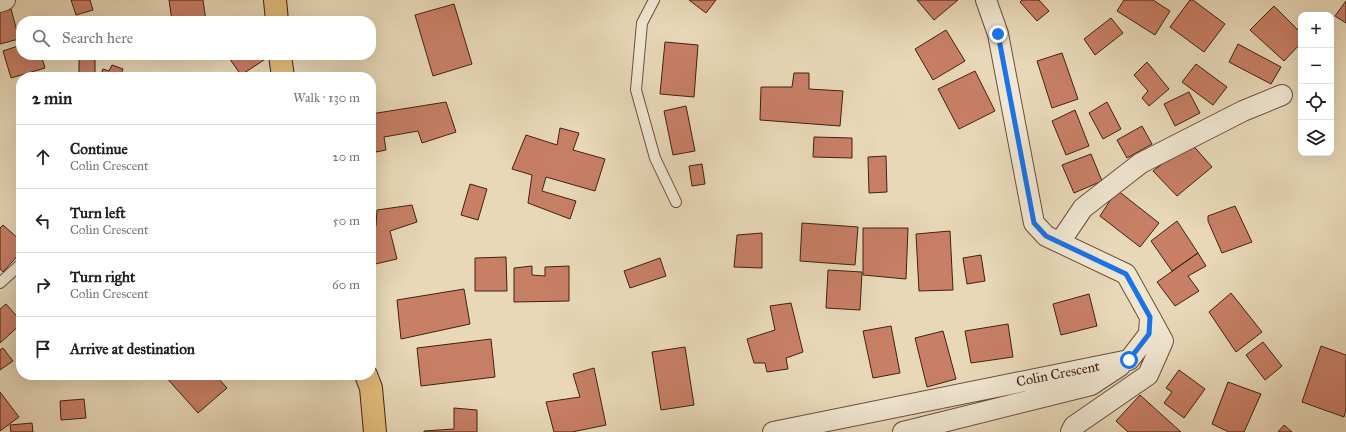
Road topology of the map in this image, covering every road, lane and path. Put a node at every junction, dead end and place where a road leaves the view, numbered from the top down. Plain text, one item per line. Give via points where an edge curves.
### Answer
1 (6, 0) edge
2 (274, 0) edge
3 (654, 0) edge
4 (986, 0) edge
5 (0, 2) edge
6 (276, 16) edge
7 (281, 60) edge
8 (282, 72) edge
9 (1282, 95) dead end
10 (676, 202) dead end
11 (1060, 242) junction
12 (16, 269) edge
13 (0, 283) edge
14 (1150, 317) junction
15 (1129, 360) junction
16 (368, 380) edge
17 (375, 432) edge
18 (773, 432) edge
19 (903, 432) edge
20 (1071, 432) edge

1 - 5 street
2 - 6 main road
3 - 10 lane via 642,23 636,90 655,158
4 - 11 street via 998,34 1034,223 1046,236
7 - 8 main road
9 - 11 street via 1243,111 1141,163 1083,208
11 - 14 street via 1126,274
12 - 13 lane
14 - 15 street via 1149,334
14 - 20 street via 1163,341 1148,375 1074,426
15 - 18 street, Colin Crescent
15 - 19 street via 1091,385
16 - 17 main road

